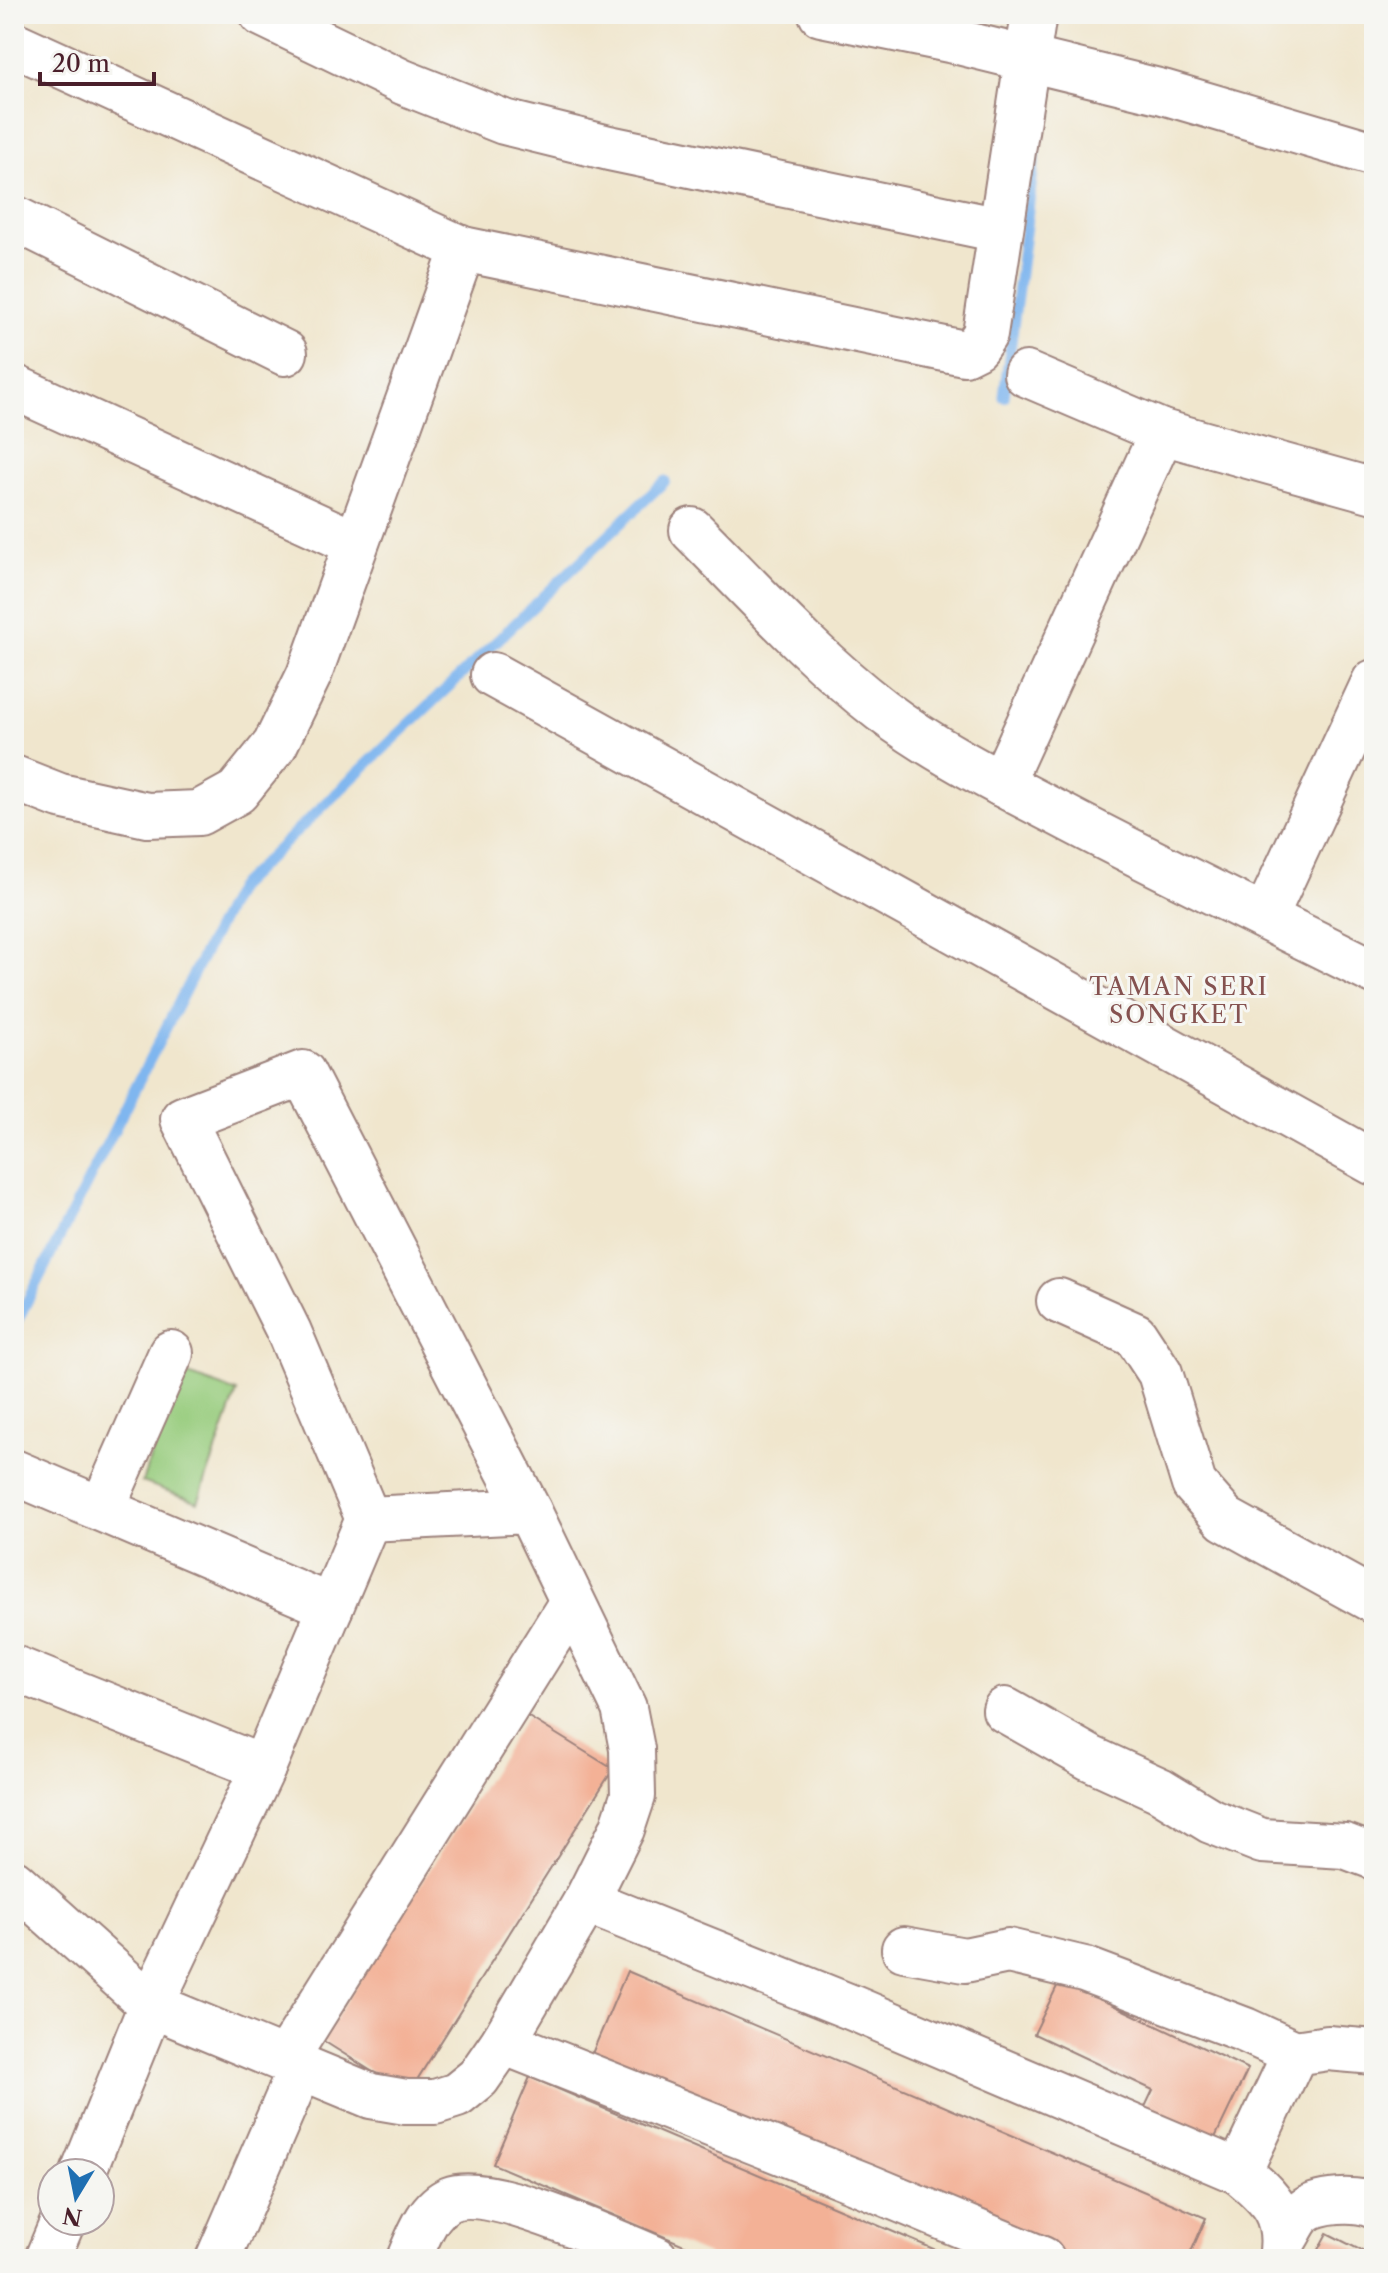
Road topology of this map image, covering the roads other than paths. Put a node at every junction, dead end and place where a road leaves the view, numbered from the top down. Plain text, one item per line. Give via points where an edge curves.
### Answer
1 (262, 14) edge
2 (821, 14) edge
3 (1034, 14) edge
4 (14, 44) edge
5 (1027, 58) junction
6 (1374, 154) edge
7 (14, 218) edge
8 (1000, 230) junction
9 (463, 249) junction
10 (285, 353) dead end
11 (1026, 374) dead end
12 (14, 387) edge
13 (1162, 432) junction
14 (1374, 491) edge
15 (692, 530) dead end
16 (355, 543) junction
17 (493, 675) dead end
18 (1374, 682) edge
19 (14, 778) edge
20 (1001, 784) junction
21 (1265, 917) junction
22 (1374, 972) edge
23 (1373, 1161) edge
24 (1059, 1301) dead end
25 (171, 1353) dead end
26 (14, 1472) edge
27 (102, 1509) junction
28 (529, 1511) junction
29 (368, 1519) junction
30 (1374, 1601) edge
31 (572, 1602) junction
32 (331, 1607) junction
33 (14, 1668) edge
34 (1005, 1710) dead end
35 (263, 1768) junction
36 (1374, 1857) edge
37 (14, 1882) edge
38 (586, 1901) junction
39 (904, 1949) dead end
40 (151, 2005) junction
41 (503, 2042) junction
42 (1374, 2052) edge
43 (1295, 2053) junction
44 (293, 2064) junction
45 (89, 2157) edge
46 (1239, 2172) junction
47 (1374, 2206) edge
48 (56, 2237) edge
49 (580, 2245) edge
50 (1283, 2250) edge
51 (47, 2259) edge
52 (218, 2259) edge
53 (409, 2259) edge
54 (656, 2259) edge
55 (1042, 2259) edge

1 - 8 street via 403,82 504,122
2 - 5 street
3 - 5 street
4 - 9 street
5 - 6 street
5 - 8 street
7 - 10 street
8 - 9 street via 985,334 964,353
9 - 16 street
11 - 13 street
12 - 16 street
13 - 14 street
13 - 20 street
15 - 20 street via 826,664 882,711
16 - 19 street via 309,675 275,745 237,792 199,813 147,815 60,796
17 - 23 street
18 - 21 street
20 - 21 street
21 - 22 street
24 - 30 street via 1135,1335 1160,1373 1194,1484 1225,1519
25 - 27 street
26 - 27 street
27 - 32 street
28 - 29 street
28 - 29 street via 303,1073 183,1119 289,1332
28 - 31 street
29 - 32 street
31 - 38 street via 624,1708 632,1749 633,1796
31 - 44 street
32 - 35 street
33 - 35 street
34 - 36 street via 1211,1821 1262,1841 1345,1846
35 - 40 street
37 - 40 street
38 - 41 street
38 - 46 street
39 - 43 street via 965,1960 1008,1951 1084,1969
40 - 44 street
40 - 45 street
41 - 44 street via 478,2078 457,2095 435,2102 371,2096
41 - 55 street
42 - 43 street via 1328,2048
43 - 46 street
44 - 52 street
46 - 50 street via 1279,2213
47 - 50 street via 1333,2200 1303,2211
48 - 51 street
49 - 53 street via 505,2201 451,2199 432,2213
49 - 54 street

